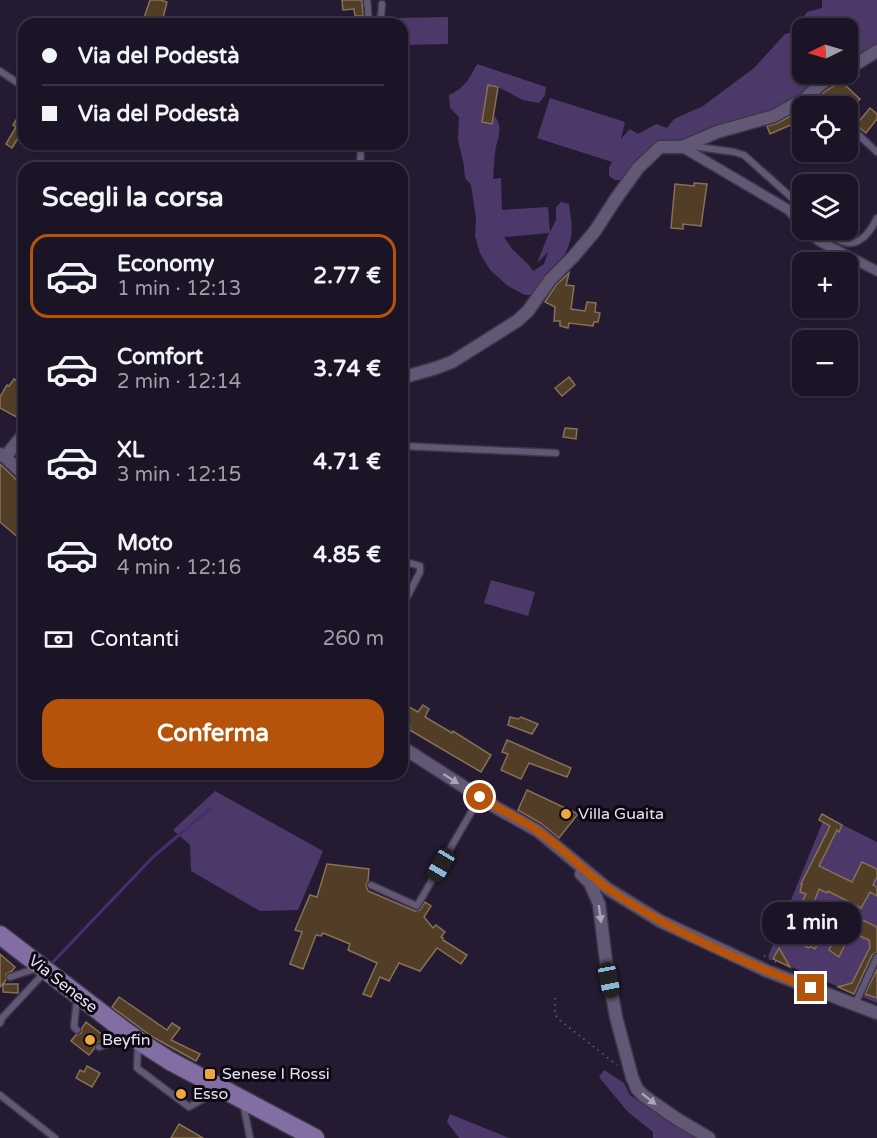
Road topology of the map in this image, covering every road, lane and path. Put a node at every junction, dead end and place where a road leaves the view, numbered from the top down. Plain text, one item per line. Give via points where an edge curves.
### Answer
1 (367, 0) edge
2 (382, 4) dead end
3 (369, 18) edge
4 (380, 18) edge
5 (877, 51) edge
6 (858, 63) edge
7 (0, 71) edge
8 (18, 83) edge
9 (821, 84) edge
10 (858, 134) edge
11 (684, 146) junction
12 (877, 152) edge
13 (792, 198) edge
14 (792, 213) edge
15 (877, 218) edge
16 (818, 240) edge
17 (839, 240) edge
18 (877, 271) edge
19 (408, 376) edge
20 (18, 440) edge
21 (408, 446) edge
22 (556, 453) dead end
23 (3, 455) edge
24 (18, 469) edge
25 (408, 563) edge
26 (408, 594) edge
27 (408, 751) edge
28 (480, 797) junction
29 (560, 848) junction
30 (371, 885) dead end
31 (0, 934) edge
32 (758, 954) dead end
33 (877, 957) edge
34 (779, 963) dead end
35 (44, 969) junction
36 (10, 977) dead end
37 (78, 994) junction
38 (555, 998) dead end
39 (855, 1004) junction
40 (877, 1013) edge
41 (0, 1023) edge
42 (77, 1030) dead end
43 (134, 1038) junction
44 (99, 1047) dead end
45 (632, 1077) junction
46 (222, 1088) junction
47 (0, 1095) edge
48 (242, 1099) junction
49 (55, 1138) edge
50 (250, 1138) edge
51 (315, 1138) edge
52 (709, 1138) edge

1 - 3 lane
2 - 4 lane
5 - 6 street
7 - 8 lane
9 - 11 street via 806,98 774,116
10 - 12 lane
11 - 13 lane via 744,155
11 - 14 street
11 - 19 street via 660,147 638,168 595,231 517,321 452,362
15 - 17 lane via 856,243
16 - 18 street
20 - 23 street
21 - 22 lane
23 - 24 street
25 - 26 lane via 420,566
27 -> 28 street
28 - 29 street
28 - 30 lane via 417,906
29 - 39 street via 608,889 660,921 767,971
29 -> 45 street via 568,862 590,883 599,904 616,1017
31 - 35 main road, Via Senese
32 - 34 path
33 - 39 lane
35 - 36 lane
35 - 37 main road, Via Senese
35 - 41 lane
37 - 42 lane via 74,1027
37 - 43 main road, Via Senese
38 - 45 path via 558,1019
39 - 40 street
43 - 44 lane
43 - 46 main road, Via Senese
43 - 46 lane via 137,1068 189,1107
45 -> 52 street via 644,1096
46 - 48 main road, Via Senese
47 - 49 lane
48 - 50 lane
48 - 51 main road, Via Senese

